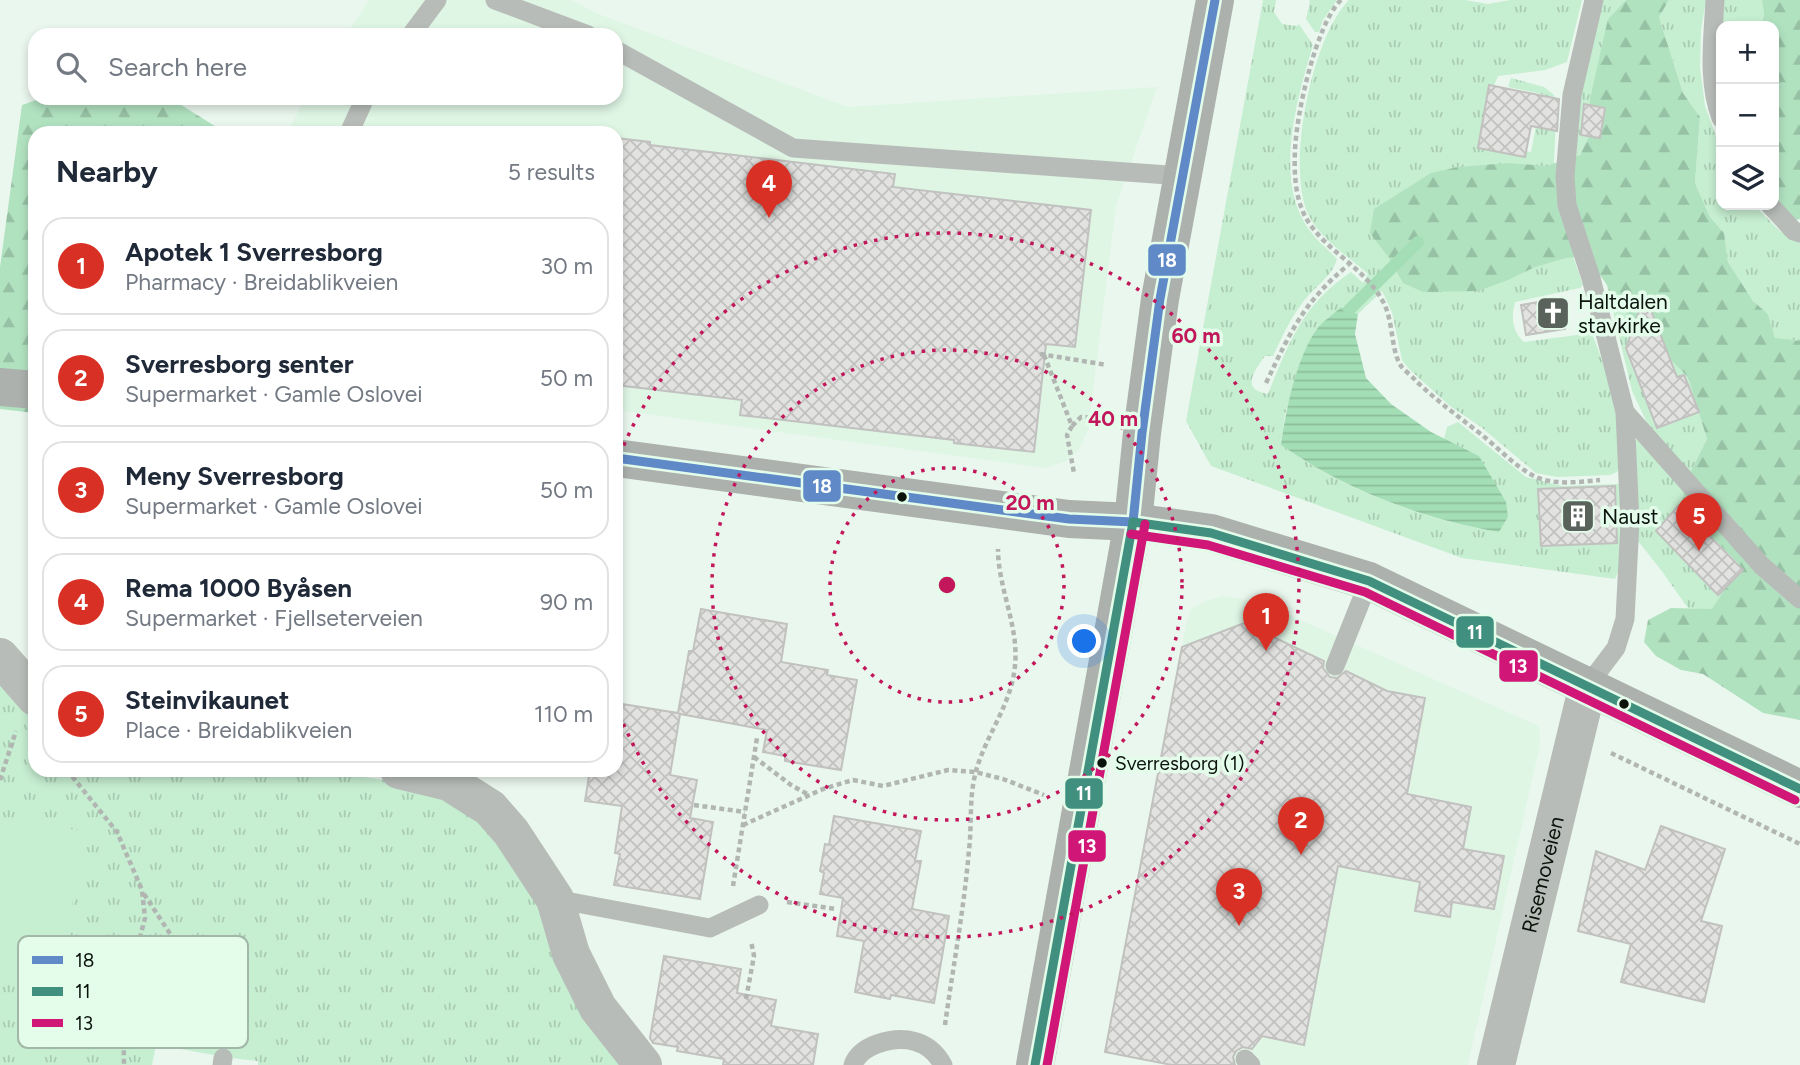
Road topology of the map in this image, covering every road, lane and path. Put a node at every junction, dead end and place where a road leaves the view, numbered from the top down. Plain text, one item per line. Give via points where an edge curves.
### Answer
1 (437, 0) edge
2 (495, 0) edge
3 (1215, 0) edge
4 (1341, 0) edge
5 (1594, 0) edge
6 (1714, 0) edge
7 (416, 28) edge
8 (569, 28) edge
9 (623, 54) edge
10 (1716, 104) edge
11 (362, 105) edge
12 (352, 126) edge
13 (1182, 176) junction
14 (1775, 210) edge
15 (1800, 233) edge
16 (1348, 265) junction
17 (1107, 365) dead end
18 (1266, 383) dead end
19 (0, 387) edge
20 (28, 389) edge
21 (1625, 412) junction
22 (1104, 418) dead end
23 (1072, 426) junction
24 (623, 459) edge
25 (1074, 473) dead end
26 (1628, 477) junction
27 (1133, 523) junction
28 (998, 545) dead end
29 (1369, 581) junction
30 (1800, 598) edge
31 (0, 657) edge
32 (1335, 666) dead end
33 (1588, 685) junction
34 (28, 689) edge
35 (1575, 736) junction
36 (757, 738) dead end
37 (754, 757) junction
38 (975, 772) junction
39 (73, 777) edge
40 (428, 777) edge
41 (1800, 789) edge
42 (810, 795) junction
43 (1048, 797) dead end
44 (694, 804) dead end
45 (745, 812) junction
46 (743, 825) junction
47 (1800, 844) edge
48 (142, 890) junction
49 (555, 899) junction
50 (759, 905) joint
51 (836, 909) dead end
52 (735, 916) junction
53 (140, 936) edge
54 (172, 936) edge
55 (746, 999) dead end
56 (942, 1063) edge
57 (643, 1065) edge
58 (853, 1065) edge
59 (1035, 1065) edge
60 (1496, 1065) edge

1 - 7 lane
2 - 8 lane
3 - 13 street
4 - 16 path via 1318,41 1305,91 1295,180 1306,218
5 - 21 lane via 1572,94 1567,205
6 - 10 lane
9 - 13 lane via 793,148
11 - 12 lane
13 - 27 street via 1158,313
14 - 15 lane
16 - 18 path via 1306,307
16 - 26 path via 1382,299 1400,365 1439,403 1532,475 1566,483
17 - 23 path via 1042,354
19 - 20 street
21 - 26 lane
21 - 30 lane via 1762,566
22 - 23 path via 1081,417
23 - 25 path via 1067,435
24 - 27 street via 1069,519
26 - 33 lane via 1625,619 1616,648
27 - 29 street via 1211,533
27 - 59 street
28 - 38 path via 1016,664 1010,693
29 - 32 lane
29 - 33 street
31 - 34 street
33 - 35 street, Risemoveien
33 - 41 street
35 - 47 path
35 - 60 street, Risemoveien
36 - 37 path
37 - 42 path
37 - 45 path
38 - 42 path via 948,770 883,786 853,780
38 - 43 path
38 - 56 path via 970,849
39 - 48 path via 117,832
40 - 49 street via 449,782 490,808
42 - 46 path
44 - 45 path
45 - 46 path
46 - 52 path via 732,891
48 - 53 path via 145,918
48 - 54 path
49 - 52 lane via 710,928
49 - 57 street via 571,954 598,1008
50 - 51 path via 772,900
50 - 52 lane
52 - 55 path via 749,934 754,956
56 - 58 lane via 929,1047 893,1039 856,1056

